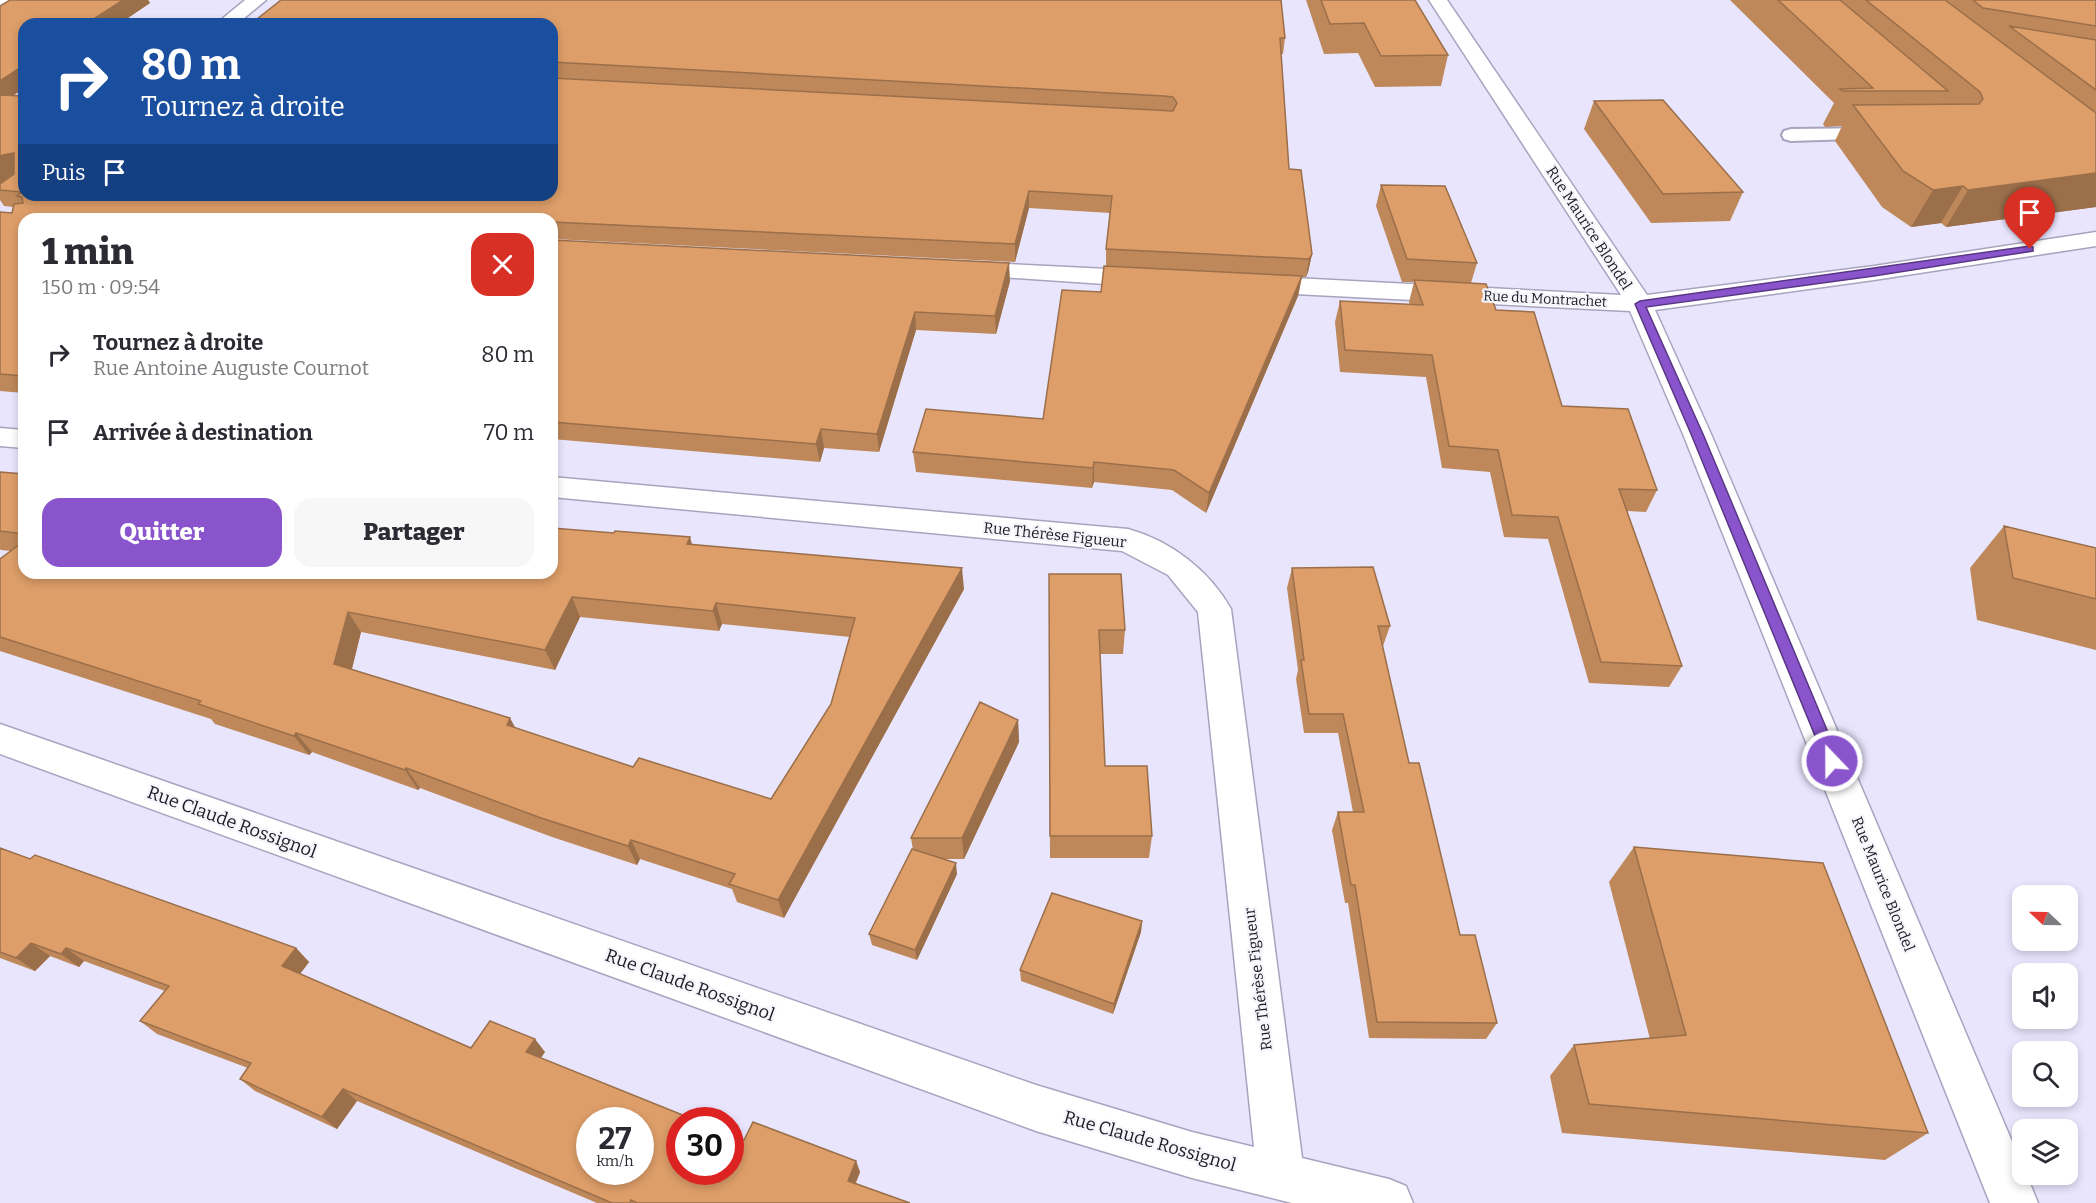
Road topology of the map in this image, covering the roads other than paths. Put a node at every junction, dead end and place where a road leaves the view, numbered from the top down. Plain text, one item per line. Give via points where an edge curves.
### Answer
1 (257, 0) edge
2 (1438, 0) edge
3 (0, 2) edge
4 (233, 18) edge
5 (0, 20) edge
6 (1894, 134) edge
7 (1791, 135) dead end
8 (2096, 239) edge
9 (946, 268) edge
10 (1174, 280) edge
11 (1233, 283) edge
12 (1640, 304) junction
13 (0, 437) edge
14 (18, 438) edge
15 (558, 489) edge
16 (0, 739) edge
17 (1281, 1178) junction
18 (1389, 1203) edge
19 (2014, 1203) edge

1 - 4 street
2 - 12 street, Rue Maurice Blondel
3 - 5 lane via 18,3 17,10
6 - 7 lane
8 - 12 street, Rue du Montrachet
9 - 10 street
11 - 12 street, Rue du Montrachet
12 - 19 street, Rue Maurice Blondel
13 - 14 street
15 - 17 street, Rue Thérèse Figueur via 1128,540 1179,567 1214,609
16 - 17 street, Rue Claude Rossignol via 1036,1108
17 - 18 street, Rue Claude Rossignol

